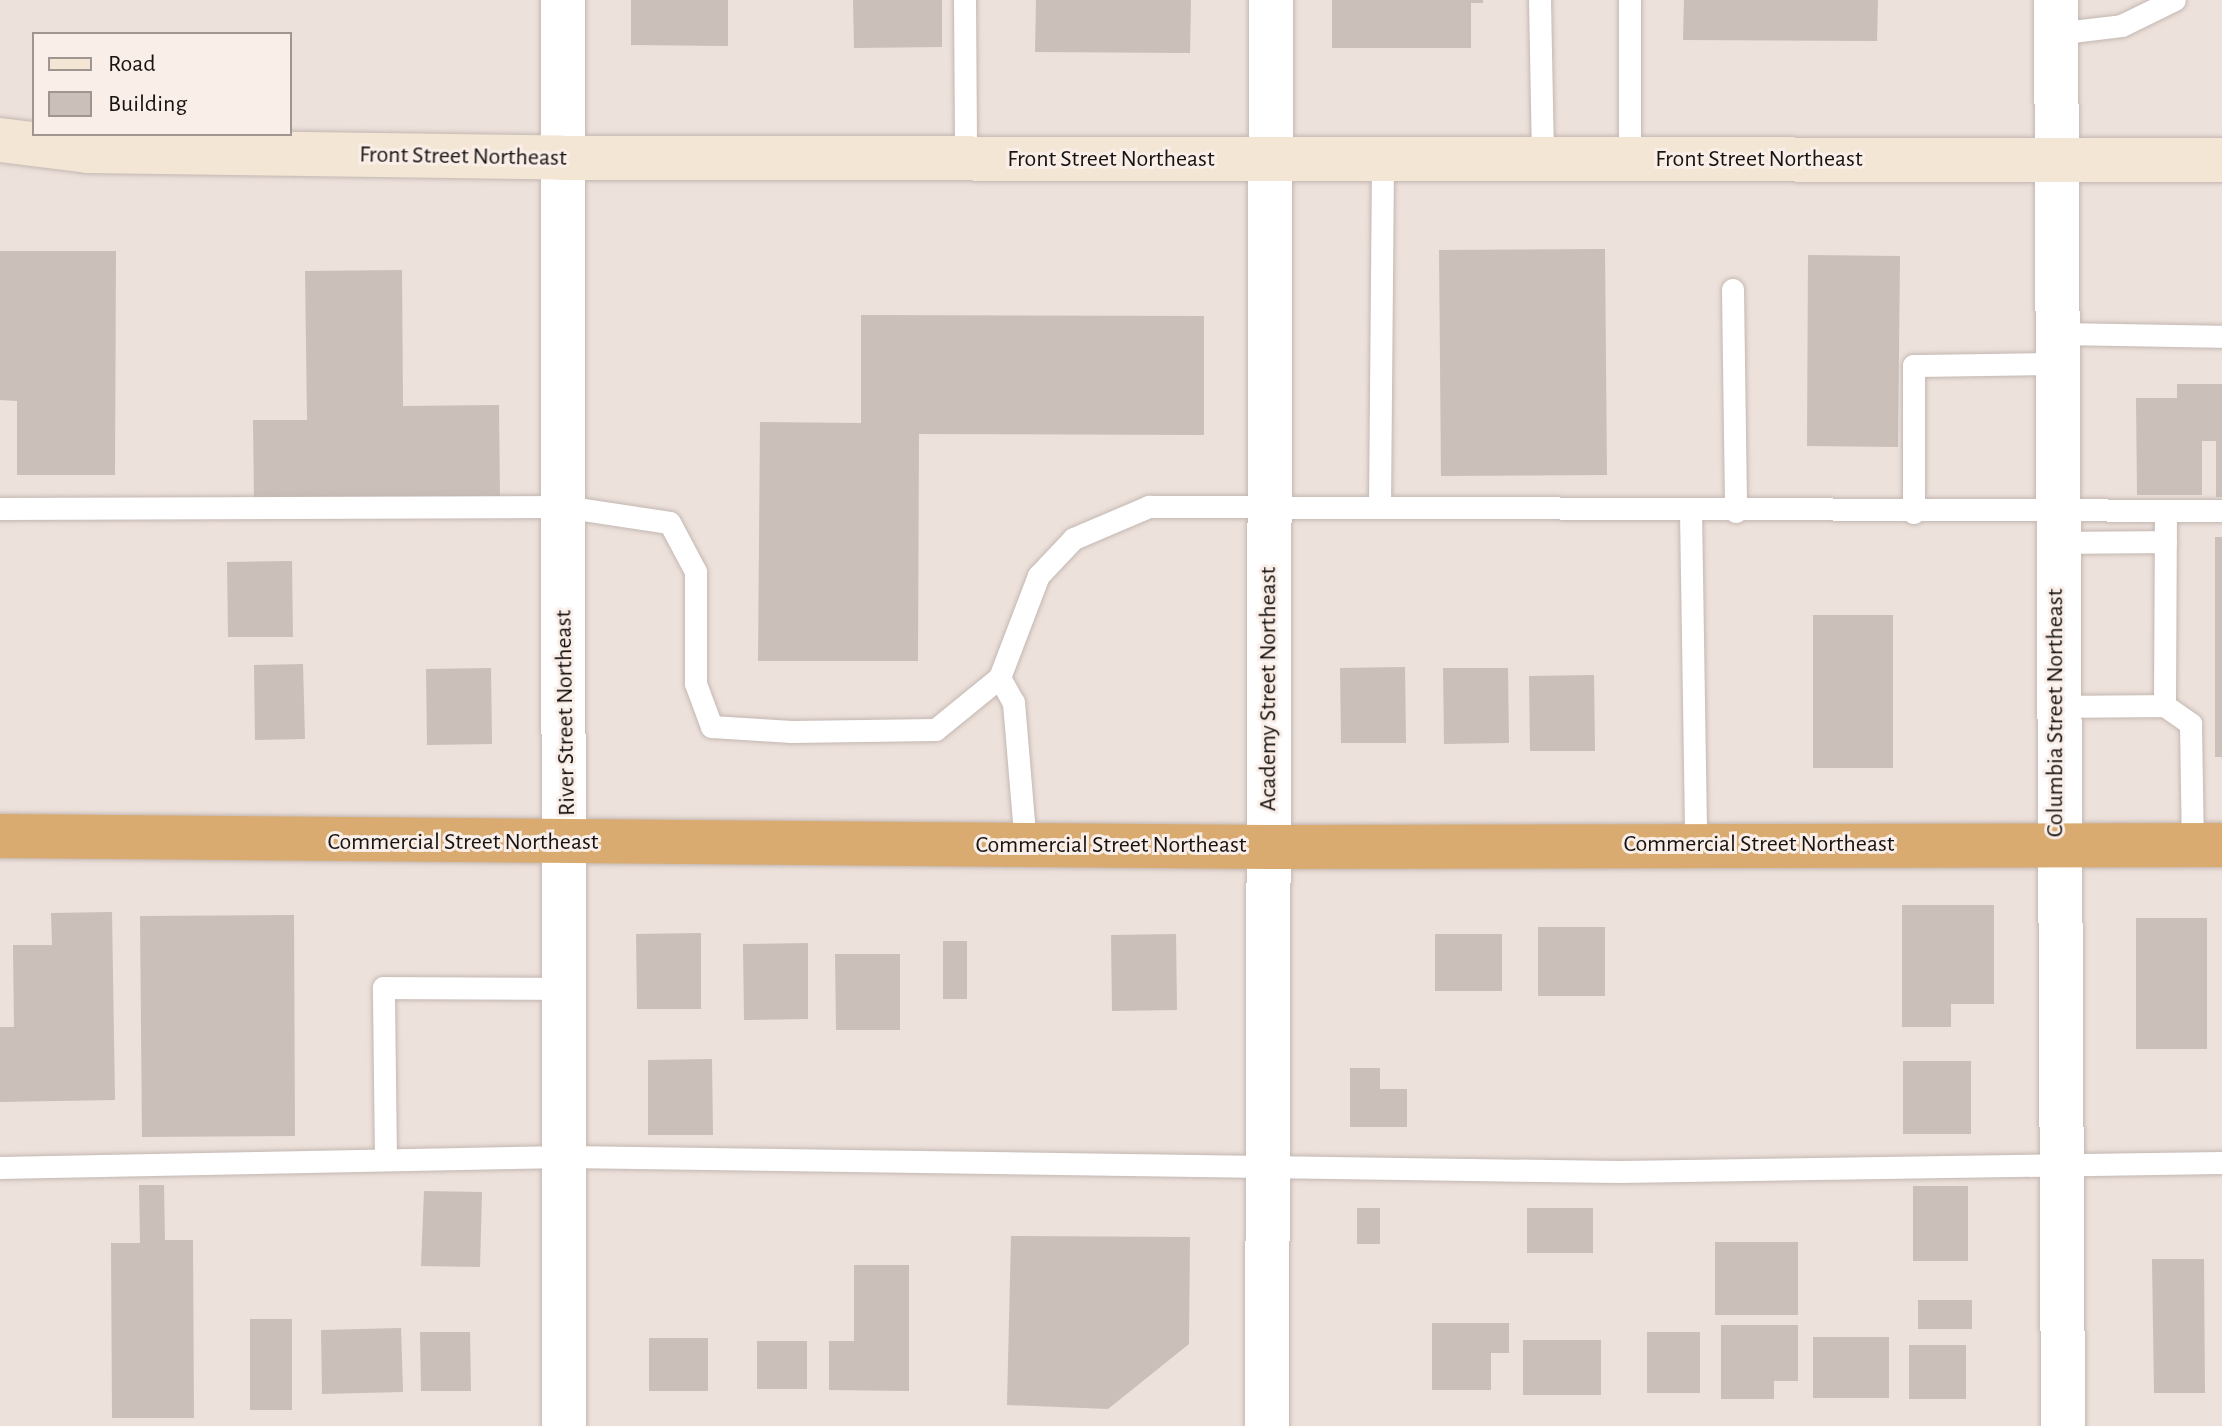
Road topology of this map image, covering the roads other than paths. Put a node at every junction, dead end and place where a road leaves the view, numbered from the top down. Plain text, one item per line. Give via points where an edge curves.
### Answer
1 (563, 0) edge
2 (965, 0) edge
3 (1271, 0) edge
4 (1540, 0) edge
5 (1630, 0) edge
6 (2175, 0) edge
7 (2056, 17) edge
8 (0, 140) edge
9 (561, 158) junction
10 (966, 160) junction
11 (1271, 160) junction
12 (1383, 160) junction
13 (1543, 160) junction
14 (1630, 160) junction
15 (2057, 160) junction
16 (2222, 160) edge
17 (1733, 290) dead end
18 (2222, 337) edge
19 (2057, 349) junction
20 (564, 507) junction
21 (1270, 507) junction
22 (1380, 508) junction
23 (0, 509) edge
24 (1691, 511) junction
25 (2166, 511) junction
26 (2222, 511) edge
27 (1736, 512) junction
28 (1914, 513) junction
29 (2056, 527) junction
30 (2166, 542) junction
31 (1000, 678) junction
32 (2165, 706) junction
33 (2056, 707) junction
34 (0, 836) edge
35 (568, 843) junction
36 (2208, 845) edge
37 (1026, 846) junction
38 (1696, 846) junction
39 (2057, 846) junction
40 (1268, 847) junction
41 (568, 989) junction
42 (566, 1157) junction
43 (386, 1160) junction
44 (2062, 1161) junction
45 (2222, 1163) edge
46 (1268, 1164) junction
47 (0, 1168) edge
48 (564, 1426) edge
49 (1267, 1426) edge
50 (2063, 1426) edge

1 - 9 street, River Street Northeast
2 - 10 lane
3 - 11 street, Academy Street Northeast
4 - 13 lane
5 - 14 lane
6 - 7 lane via 2122,26
7 - 15 street, Columbia Street Northeast
8 - 9 street, Front Street Northeast via 88,151
9 - 10 street, Front Street Northeast
9 - 20 street, River Street Northeast
10 - 11 street, Front Street Northeast
11 - 12 street, Front Street Northeast
11 - 21 street, Academy Street Northeast
12 - 13 street, Front Street Northeast
12 - 22 lane
13 - 14 street, Front Street Northeast
14 - 15 street, Front Street Northeast
15 - 16 street, Front Street Northeast
15 - 19 street, Columbia Street Northeast
17 - 27 lane
18 - 19 lane
19 - 28 lane via 1914,366
19 - 29 street, Columbia Street Northeast
20 - 23 lane
20 - 31 lane via 670,523 696,572 696,684 712,727 936,730
20 - 35 street, River Street Northeast
21 - 22 lane
21 - 31 lane via 1149,507 1074,539 1039,576
21 - 40 street, Academy Street Northeast
22 - 24 lane
24 - 27 lane
24 - 38 lane
25 - 26 lane
25 - 29 lane
25 - 30 lane
27 - 28 lane
28 - 29 lane
29 - 30 lane
29 - 33 street, Columbia Street Northeast
30 - 32 lane
31 - 37 lane via 1014,703
32 - 33 lane
32 - 36 lane via 2191,724
33 - 39 street, Columbia Street Northeast
34 - 35 highway, Commercial Street Northeast
35 - 37 highway, Commercial Street Northeast
35 - 41 street, River Street Northeast
36 - 39 highway, Commercial Street Northeast
37 - 40 highway, Commercial Street Northeast
38 - 39 highway, Commercial Street Northeast
38 - 40 highway, Commercial Street Northeast
39 - 44 street, Columbia Street Northeast
40 - 46 street, Academy Street Northeast
41 - 42 street, River Street Northeast
41 - 43 lane via 384,988
42 - 43 lane
42 - 46 lane
42 - 48 street, River Street Northeast
43 - 47 lane
44 - 45 lane
44 - 46 lane via 1620,1172
44 - 50 street, Columbia Street Northeast
46 - 49 street, Academy Street Northeast

